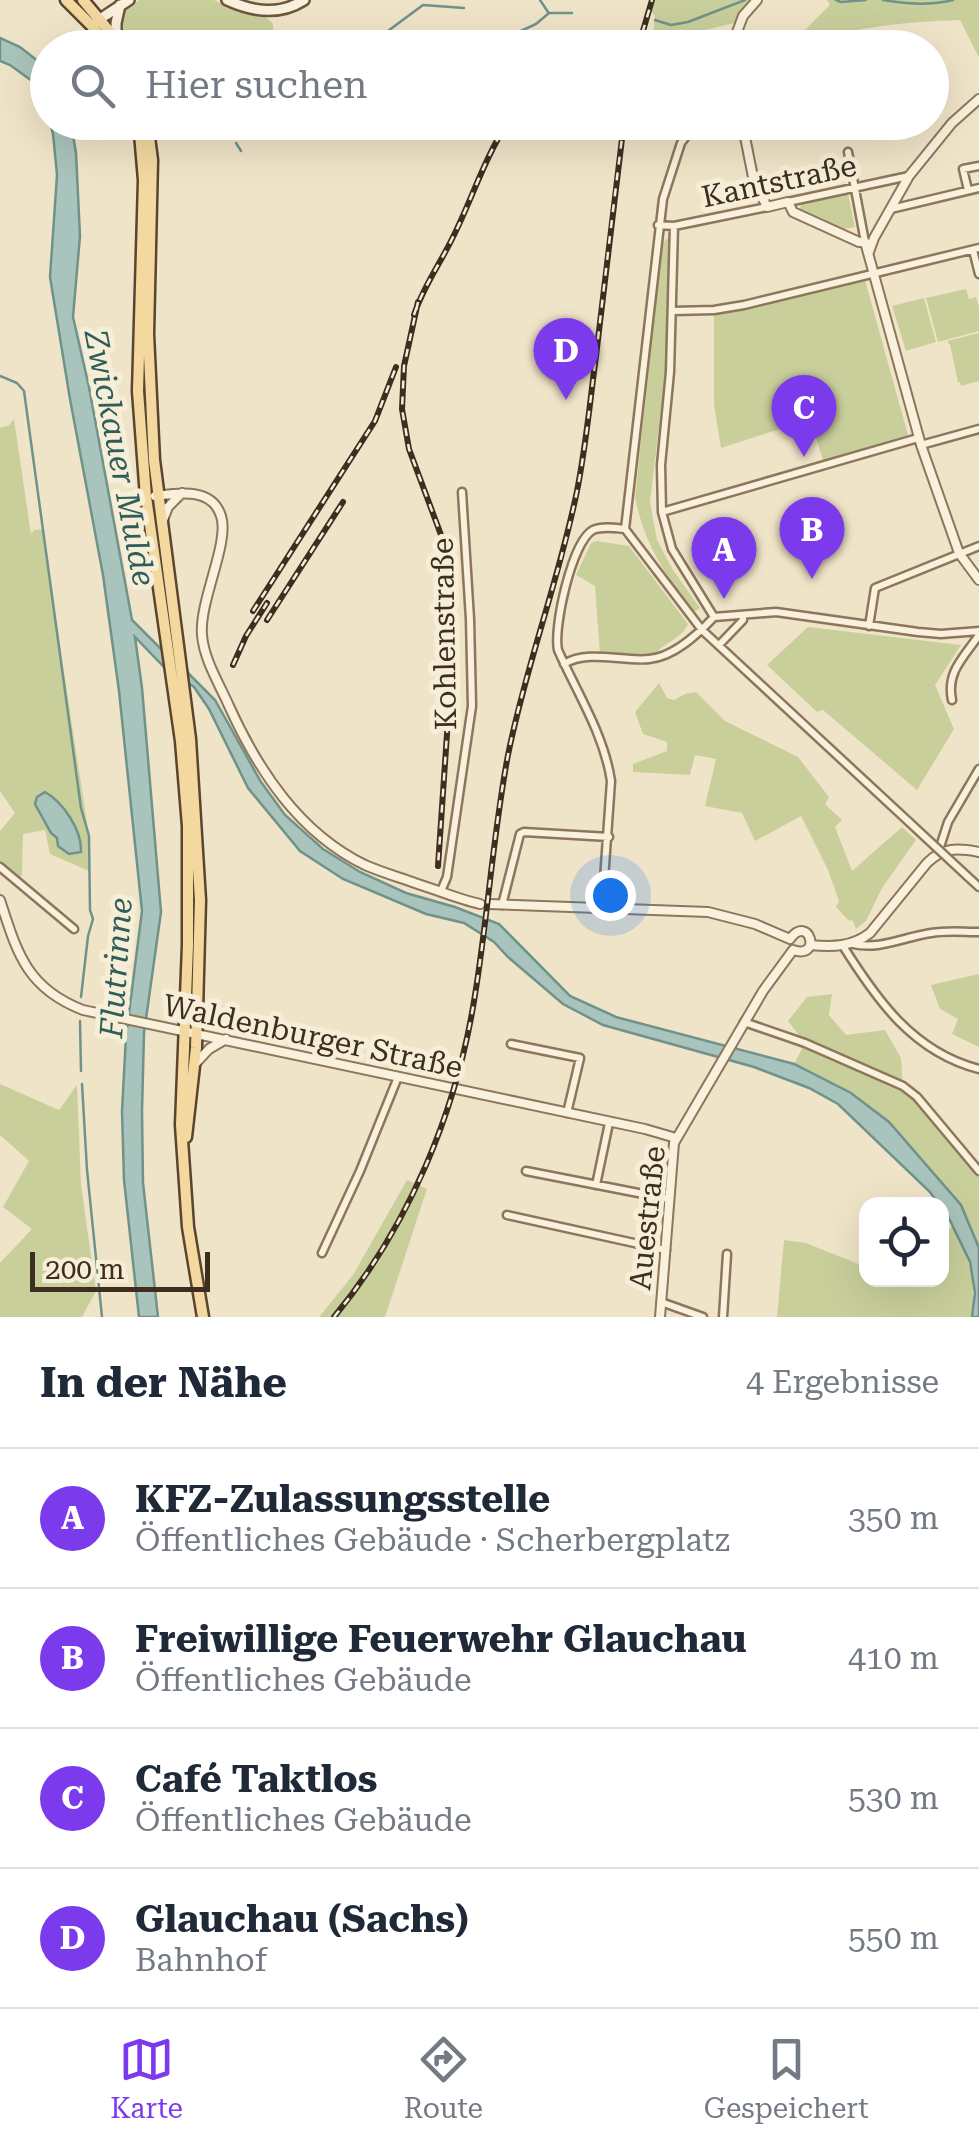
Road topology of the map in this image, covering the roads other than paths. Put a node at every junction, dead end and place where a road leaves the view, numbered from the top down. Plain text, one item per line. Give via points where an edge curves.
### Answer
1 (66, 0) edge
2 (83, 0) edge
3 (227, 0) edge
4 (304, 0) edge
5 (757, 0) edge
6 (125, 2) edge
7 (96, 22) junction
8 (102, 30) edge
9 (115, 30) edge
10 (738, 30) edge
11 (979, 99) edge
12 (949, 128) edge
13 (141, 140) edge
14 (149, 140) edge
15 (683, 140) edge
16 (745, 140) edge
17 (939, 140) edge
18 (848, 152) dead end
19 (979, 166) edge
20 (909, 176) junction
21 (854, 188) junction
22 (979, 188) edge
23 (968, 190) junction
24 (788, 202) junction
25 (768, 207) junction
26 (890, 209) junction
27 (658, 225) junction
28 (674, 226) junction
29 (870, 240) junction
30 (976, 249) edge
31 (873, 274) junction
32 (979, 274) edge
33 (673, 311) junction
34 (979, 430) edge
35 (920, 441) junction
36 (462, 492) dead end
37 (182, 493) junction
38 (152, 496) junction
39 (662, 512) junction
40 (161, 525) junction
41 (625, 529) junction
42 (979, 546) edge
43 (958, 553) junction
44 (979, 580) edge
45 (743, 615) junction
46 (714, 617) junction
47 (869, 626) junction
48 (702, 630) junction
49 (979, 633) edge
50 (719, 645) junction
51 (174, 654) junction
52 (564, 664) junction
53 (952, 700) dead end
54 (979, 769) edge
55 (608, 837) junction
56 (979, 852) edge
57 (937, 854) junction
58 (0, 866) edge
59 (979, 887) edge
60 (441, 892) junction
61 (0, 900) edge
62 (502, 905) junction
63 (602, 908) junction
64 (74, 929) dead end
65 (979, 932) edge
66 (790, 938) junction
67 (810, 945) junction
68 (851, 945) junction
69 (793, 950) junction
70 (860, 972) junction
71 (744, 1022) junction
72 (184, 1030) junction
73 (228, 1039) junction
74 (511, 1044) dead end
75 (195, 1064) junction
76 (979, 1069) edge
77 (398, 1076) junction
78 (567, 1114) junction
79 (609, 1123) junction
80 (676, 1138) junction
81 (183, 1163) junction
82 (526, 1171) dead end
83 (979, 1171) edge
84 (596, 1184) junction
85 (669, 1199) junction
86 (507, 1216) dead end
87 (666, 1250) junction
88 (322, 1253) dead end
89 (728, 1254) dead end
90 (661, 1302) junction
91 (203, 1317) edge
92 (660, 1317) edge
93 (704, 1317) edge
94 (723, 1317) edge

1 - 7 main road
2 - 7 main road
3 - 4 main road via 263,12
5 - 10 street
6 - 7 main road
6 - 9 main road
7 - 8 main road
11 - 12 street
13 - 38 main road via 138,391
14 - 38 main road
15 - 27 street
16 - 25 street via 752,176
17 - 20 street
18 - 21 street
19 - 23 street via 963,170
20 - 21 street, Kantstraße
20 - 26 street
21 - 24 street, Kantstraße
21 - 29 street
22 - 23 street
23 - 26 street
24 - 25 street, Kantstraße
24 - 29 street via 793,212 859,242
25 - 28 street, Kantstraße
26 - 29 street
27 - 28 street, Kantstraße
27 - 41 street
28 - 33 street
29 - 31 street
30 - 31 street
30 - 32 street
31 - 33 street via 744,305
31 - 35 street
33 - 39 street
34 - 35 street
35 - 39 street
35 - 43 street
36 - 60 street, Kohlenstraße via 472,706
37 - 38 street
37 - 40 street
37 - 60 street via 209,498 221,514 202,634 265,775 294,812 338,850
38 - 40 main road
38 - 51 main road
39 - 46 street via 682,567
40 - 51 main road
41 - 48 street
41 - 52 street via 594,530 583,543 559,611 556,644
42 - 43 street
43 - 44 street
43 - 47 street via 875,588
45 - 46 street
45 - 47 street via 776,612
45 - 50 street
46 - 48 street
47 - 49 street
48 - 50 street
48 - 52 street via 652,659 579,658
49 - 53 street via 951,676
50 - 59 street, bridge
51 - 72 main road via 190,738 198,862 200,946
52 - 55 street via 608,762
54 - 57 street
55 - 62 street via 520,834
55 - 63 street
56 - 57 street
57 - 68 street via 870,933
58 - 64 street
60 - 62 street
61 - 72 street, Waldenburger Straße via 23,963 50,994 94,1013
62 - 63 street
63 - 66 street via 724,914
65 - 68 street
66 - 67 street via 802,931
66 - 69 street
67 - 68 street
67 - 69 street
68 - 70 street
68 - 70 street
69 - 71 street, Auestraße
70 - 76 street via 912,1032 945,1056
71 - 80 street, Auestraße
71 - 83 street via 903,1086
72 - 73 street, Waldenburger Straße
72 - 75 main road
72 - 81 main road
73 - 75 street
73 - 77 street, Waldenburger Straße
74 - 78 street via 580,1058
75 - 81 main road
77 - 78 street, Waldenburger Straße
77 - 88 street
78 - 79 street, Waldenburger Straße
79 - 80 street, Waldenburger Straße
79 - 84 street
80 - 85 street, Auestraße
81 - 91 main road
82 - 84 street
84 - 85 street
85 - 87 street, Auestraße
86 - 87 street
87 - 90 street, Auestraße
89 - 94 street
90 - 92 street, Auestraße
90 - 93 street

